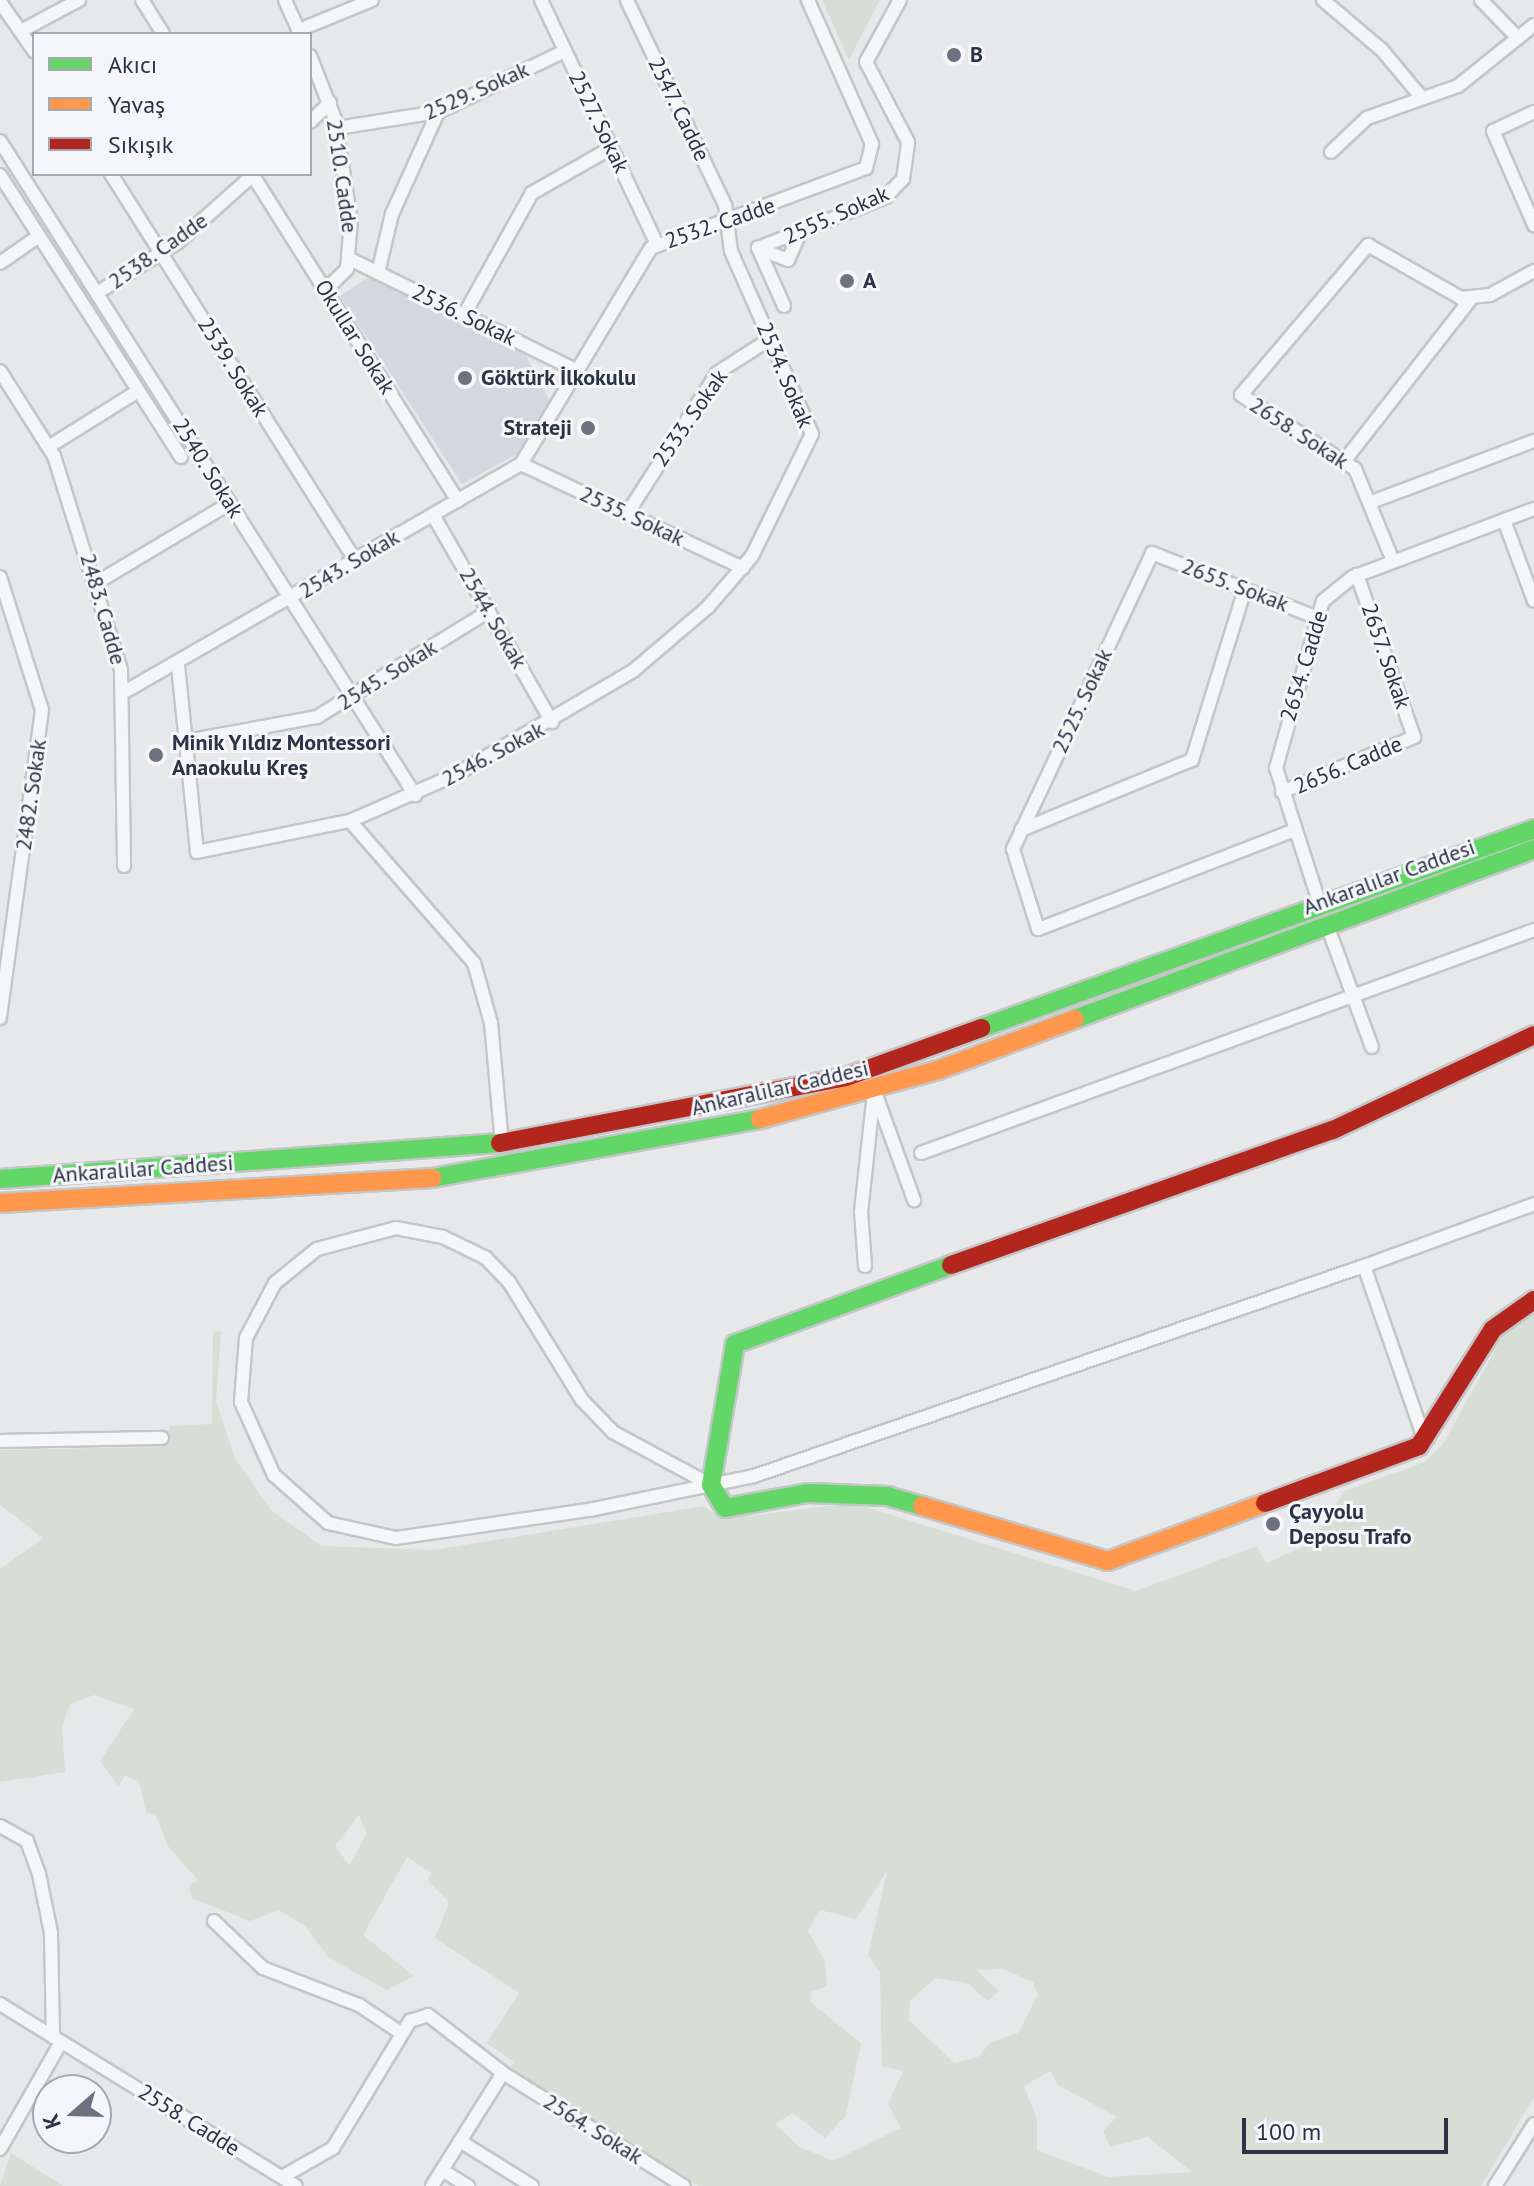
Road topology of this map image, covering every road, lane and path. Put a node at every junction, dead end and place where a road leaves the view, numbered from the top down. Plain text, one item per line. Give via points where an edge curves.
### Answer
1 (79, 0) edge
2 (142, 0) edge
3 (285, 0) edge
4 (372, 0) edge
5 (541, 0) edge
6 (627, 0) edge
7 (808, 0) edge
8 (900, 0) edge
9 (1323, 0) edge
10 (1481, 0) edge
11 (1, 1) edge
12 (1534, 25) edge
13 (21, 31) junction
14 (162, 32) edge
15 (299, 32) edge
16 (1518, 38) junction
17 (32, 48) edge
18 (565, 51) junction
19 (312, 61) edge
20 (1422, 98) junction
21 (330, 103) junction
22 (438, 112) junction
23 (1534, 112) edge
24 (312, 120) edge
25 (337, 128) junction
26 (0, 141) edge
27 (611, 148) junction
28 (1331, 152) dead end
29 (0, 175) edge
30 (112, 176) edge
31 (251, 176) edge
32 (254, 176) edge
33 (727, 220) junction
34 (1534, 225) edge
35 (801, 231) junction
36 (39, 236) junction
37 (657, 244) junction
38 (758, 248) junction
39 (161, 253) junction
40 (350, 259) junction
41 (0, 263) edge
42 (1534, 271) edge
43 (378, 273) junction
44 (325, 290) junction
45 (97, 293) junction
46 (1471, 299) junction
47 (784, 306) dead end
48 (464, 315) junction
49 (770, 339) junction
50 (128, 343) junction
51 (114, 352) junction
52 (0, 371) edge
53 (578, 371) junction
54 (138, 391) junction
55 (1534, 441) edge
56 (50, 446) junction
57 (181, 457) dead end
58 (1345, 460) junction
59 (521, 464) junction
60 (458, 501) junction
61 (1374, 501) junction
62 (230, 503) junction
63 (1534, 509) edge
64 (627, 514) junction
65 (433, 515) junction
66 (1504, 520) junction
67 (1152, 553) joint
68 (355, 560) junction
69 (1393, 561) junction
70 (743, 568) junction
71 (1357, 575) junction
72 (0, 577) edge
73 (96, 583) junction
74 (1245, 589) junction
75 (291, 599) junction
76 (1534, 601) edge
77 (489, 611) junction
78 (1318, 618) junction
79 (178, 665) junction
80 (126, 691) junction
81 (354, 699) junction
82 (552, 722) junction
83 (1414, 737) joint
84 (186, 741) junction
85 (1282, 792) junction
86 (415, 795) junction
87 (350, 821) junction
88 (1534, 829) edge
89 (1021, 830) junction
90 (1295, 830) junction
91 (1534, 849) edge
92 (124, 866) dead end
93 (1324, 917) junction
94 (1534, 930) edge
95 (1353, 996) junction
96 (0, 1018) edge
97 (1534, 1035) edge
98 (1372, 1047) dead end
99 (874, 1092) junction
100 (502, 1144) junction
101 (921, 1153) dead end
102 (503, 1170) junction
103 (30, 1176) junction
104 (0, 1179) edge
105 (34, 1200) junction
106 (914, 1200) dead end
107 (0, 1203) edge
108 (1534, 1204) edge
109 (865, 1266) dead end
110 (1364, 1266) junction
111 (1534, 1300) edge
112 (162, 1438) dead end
113 (0, 1441) edge
114 (1425, 1441) junction
115 (711, 1485) junction
116 (0, 1826) edge
117 (214, 1921) dead end
118 (0, 2004) edge
119 (401, 2033) junction
120 (57, 2039) junction
121 (503, 2073) junction
122 (1534, 2124) edge
123 (460, 2141) junction
124 (0, 2149) edge
125 (442, 2170) junction
126 (282, 2177) junction
127 (296, 2186) edge
128 (432, 2186) edge
129 (468, 2186) edge
130 (532, 2186) edge
131 (684, 2186) edge
132 (1495, 2186) edge

1 - 13 street
2 - 14 street
3 - 15 street
4 - 15 street
5 - 18 street, 2527. Sokak
6 - 33 street, 2547. Cadde
7 - 33 street, 2532. Cadde via 872,144 857,175
8 - 35 street, 2555. Sokak via 866,62 908,142 903,179 886,197
9 - 20 street via 1382,50
10 - 16 street
11 - 13 street
12 - 16 street
13 - 17 street
16 - 20 street via 1458,86
18 - 22 street, 2529. Sokak
18 - 27 street, 2527. Sokak
19 - 21 street, 2510. Cadde
20 - 28 street via 1367,118
21 - 24 street
21 - 25 street, 2510. Cadde
22 - 25 street, 2529. Sokak
22 - 43 street via 392,214
23 - 34 street via 1493,131
25 - 40 street, 2510. Cadde
26 - 45 street, 2540. Sokak
27 - 37 street, 2527. Sokak
27 - 48 street via 532,193
29 - 36 street
30 - 39 street, 2539. Sokak
31 - 39 street, 2538. Cadde
32 - 44 street, Okullar Sokak
33 - 37 street, 2532. Cadde
33 - 49 street, 2534. Sokak via 731,251
35 - 38 street, 2555. Sokak
35 - 38 street via 788,260
36 - 41 street
36 - 51 street
37 - 53 street, 2532. Cadde via 641,259
38 - 47 street
39 - 45 street, 2538. Cadde
39 - 68 street, 2539. Sokak
40 - 43 street, 2536. Sokak
40 - 44 street, 2510. Cadde via 343,278
42 - 46 street
43 - 48 street, 2536. Sokak
44 - 60 street, Okullar Sokak
45 - 50 street, 2540. Sokak
46 - 58 street
46 - 58 street, 2658. Sokak via 1368,245 1241,395
48 - 53 street, 2536. Sokak
49 - 64 street, 2533. Sokak via 717,373
49 - 70 street, 2534. Sokak via 812,434
50 - 51 street
50 - 62 street, 2540. Sokak
51 - 54 street
52 - 56 street, 2483. Cadde
53 - 59 street, 2532. Cadde
54 - 56 street
54 - 57 street
55 - 61 street
56 - 73 street, 2483. Cadde
58 - 61 street, 2658. Sokak
59 - 60 street, 2543. Sokak
59 - 64 street, 2535. Sokak
60 - 65 street, 2543. Sokak
61 - 69 street, 2658. Sokak
62 - 73 street
62 - 75 street, 2540. Sokak
63 - 66 street, 2654. Cadde
64 - 70 street, 2535. Sokak
65 - 68 street, 2543. Sokak
65 - 77 street, 2544. Sokak
66 - 69 street, 2654. Cadde
66 - 76 street
67 - 74 street, 2655. Sokak
67 - 89 street, 2525. Sokak
68 - 75 street, 2543. Sokak
69 - 71 street, 2654. Cadde
70 - 82 street, 2546. Sokak via 652,657
71 - 78 street, 2654. Cadde via 1327,595
71 - 83 street, 2657. Sokak
72 - 96 street, 2482. Sokak via 42,710
73 - 80 street, 2483. Cadde
74 - 78 street, 2655. Sokak
74 - 89 street via 1192,760
75 - 79 street, 2543. Sokak
75 - 81 street, 2540. Sokak
77 - 81 street, 2545. Sokak
77 - 82 street, 2544. Sokak
78 - 85 street, 2654. Cadde via 1277,753
79 - 80 street, 2543. Sokak
79 - 84 street
80 - 92 street, 2483. Cadde
81 - 84 street, 2545. Sokak via 291,726
81 - 86 street, 2540. Sokak
82 - 86 street, 2546. Sokak
83 - 85 street, 2656. Cadde
84 - 87 street, 2546. Sokak via 197,852
85 - 90 street, 2654. Cadde
86 - 87 street, 2546. Sokak
87 - 100 street via 474,963 491,1023
88 - 93 main road, Ankaralılar Caddesi
89 - 90 street, 2525. Sokak via 1013,849 1038,929
90 - 93 street, 2654. Cadde
91 - 93 main road, Ankaralılar Caddesi
93 - 95 street, 2654. Cadde
93 - 99 main road, Ankaralılar Caddesi
93 - 100 main road, Ankaralılar Caddesi via 898,1063
94 - 95 street
95 - 98 street, 2654. Cadde
95 - 101 street
97 - 115 main road via 1333,1130 743,1338 735,1344
99 - 102 main road, Ankaralılar Caddesi
99 - 106 street
99 - 109 street via 861,1212
100 - 102 main road
100 - 103 main road, Ankaralılar Caddesi
102 - 105 main road, Ankaralılar Caddesi
103 - 104 main road, Ankaralılar Caddesi
103 - 105 main road
105 - 107 main road, Ankaralılar Caddesi
108 - 110 street
110 - 114 street
110 - 115 street via 830,1453
111 - 114 main road via 1493,1329
112 - 113 street
114 - 115 main road via 1108,1561 888,1496 808,1493 725,1508
115 - 115 street via 396,1538 353,1533 306,1508 267,1465 241,1402 246,1338 275,1283 332,1241 396,1228 443,1237 486,1258 509,1282 582,1400 613,1432
116 - 120 street via 27,1841 39,1874 52,1954
117 - 119 street via 263,1968 359,2005
118 - 120 street, 2558. Cadde
119 - 121 street, 2564. Sokak via 428,2015 491,2057
119 - 126 street via 333,2148
120 - 124 street
120 - 126 street, 2558. Cadde
121 - 123 street
121 - 131 street, 2564. Sokak
122 - 132 street
123 - 125 street
123 - 130 street
125 - 128 street
125 - 129 street
126 - 127 street, 2558. Cadde

